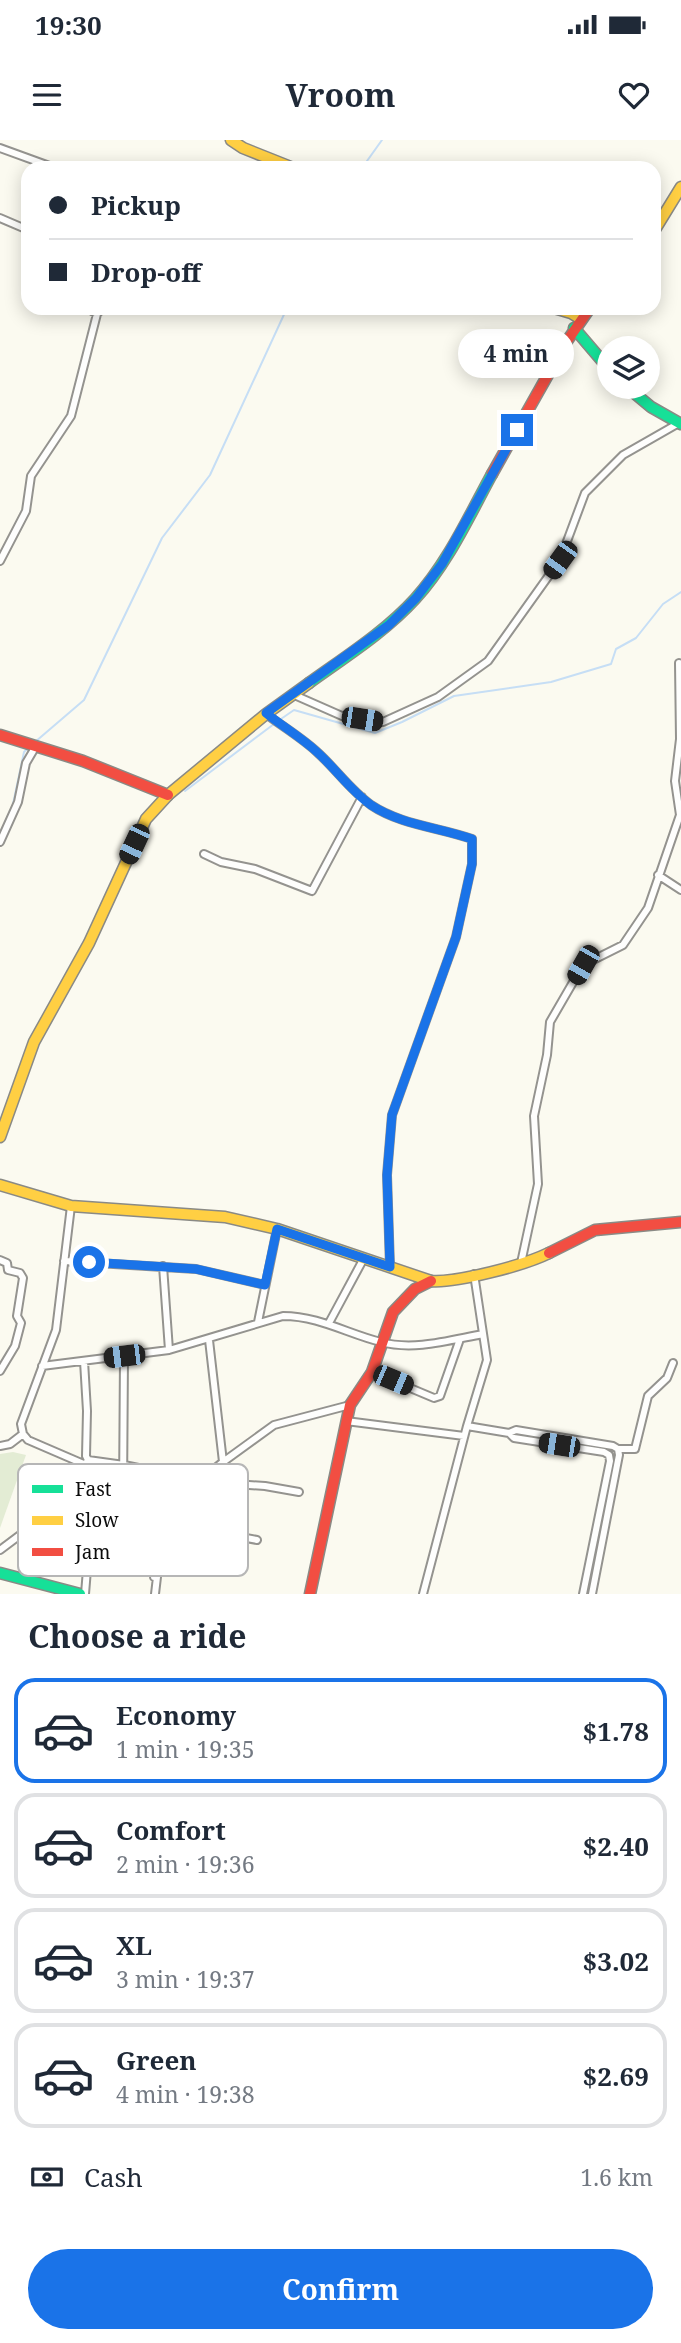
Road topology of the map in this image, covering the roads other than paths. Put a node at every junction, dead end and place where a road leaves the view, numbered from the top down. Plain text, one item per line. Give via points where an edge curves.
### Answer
1 (231, 140) edge
2 (0, 148) edge
3 (36, 161) edge
4 (276, 161) edge
5 (681, 187) edge
6 (0, 218) edge
7 (661, 220) edge
8 (21, 227) edge
9 (99, 315) edge
10 (574, 315) edge
11 (584, 315) edge
12 (581, 319) junction
13 (574, 328) junction
14 (597, 355) edge
15 (641, 399) edge
16 (680, 424) edge
17 (0, 561) edge
18 (679, 663) dead end
19 (292, 694) junction
20 (266, 713) junction
21 (0, 735) edge
22 (36, 746) junction
23 (167, 795) junction
24 (362, 797) junction
25 (0, 842) edge
26 (204, 854) dead end
27 (658, 875) junction
28 (681, 890) edge
29 (0, 1137) edge
30 (0, 1185) edge
31 (71, 1206) junction
32 (681, 1222) edge
33 (277, 1229) junction
34 (364, 1258) junction
35 (0, 1260) edge
36 (64, 1261) junction
37 (521, 1263) junction
38 (163, 1266) junction
39 (390, 1267) junction
40 (474, 1274) junction
41 (431, 1282) junction
42 (265, 1285) junction
43 (258, 1322) junction
44 (329, 1323) junction
45 (483, 1334) junction
46 (460, 1339) junction
47 (209, 1340) junction
48 (383, 1343) junction
49 (169, 1350) junction
50 (124, 1356) junction
51 (84, 1361) junction
52 (673, 1363) dead end
53 (42, 1366) junction
54 (0, 1371) edge
55 (372, 1372) junction
56 (350, 1405) junction
57 (346, 1421) junction
58 (467, 1426) junction
59 (509, 1433) junction
60 (23, 1434) junction
61 (464, 1436) junction
62 (0, 1446) edge
63 (618, 1449) junction
64 (223, 1462) junction
65 (87, 1463) junction
66 (106, 1464) edge
67 (124, 1464) edge
68 (220, 1464) edge
69 (248, 1485) edge
70 (299, 1492) dead end
71 (18, 1536) edge
72 (248, 1538) edge
73 (257, 1540) dead end
74 (0, 1550) edge
75 (0, 1573) edge
76 (85, 1576) edge
77 (154, 1576) edge
78 (56, 1591) edge
79 (314, 1593) edge
80 (82, 1594) edge
81 (155, 1594) edge
82 (423, 1594) edge
83 (583, 1594) edge
84 (592, 1594) edge

1 - 4 main road
2 - 3 street
5 - 7 main road
6 - 8 street
9 - 17 street via 71,416 30,476 26,511
10 - 12 main road
11 - 12 main road
12 - 13 main road
13 - 14 main road
13 - 19 main road via 435,573 416,598 389,625
15 - 16 main road
16 - 19 street via 623,455 585,493 560,560 488,661 438,696 383,722 342,716
18 - 27 street via 676,781 680,815
19 - 20 main road
20 - 23 main road
20 - 24 street via 317,751
21 - 22 main road
22 - 23 main road
22 - 25 street
23 - 29 main road via 146,819 89,943 34,1042
24 - 26 street via 312,891
24 - 39 street via 405,822 472,839 472,864 456,937 392,1115 387,1175
27 - 28 street
27 - 37 street via 648,908 623,945 583,965 550,1021 534,1116 538,1184
30 - 31 main road
31 - 33 main road via 225,1217
31 - 36 street
32 - 37 main road via 595,1230
33 - 34 main road
33 - 42 street
34 - 39 main road
34 - 44 street
35 - 54 street via 23,1278 17,1316 21,1323 15,1346
36 - 38 street
36 - 53 street via 55,1330
37 - 40 main road
38 - 42 street
38 - 49 street
39 - 41 main road
40 - 41 main road
40 - 45 street
41 - 48 main road via 415,1289 393,1312
42 - 43 street
43 - 44 street via 300,1316
43 - 47 street
44 - 48 street
45 - 46 street
45 - 58 street via 487,1360
46 - 48 street via 418,1346
46 - 55 street via 440,1396 434,1398
47 - 49 street
47 - 64 street
48 - 55 main road
49 - 50 street
50 - 51 street
50 - 67 street
51 - 53 street
51 - 65 street
52 - 63 street via 667,1378 648,1396 635,1449
53 - 60 street via 21,1424
55 - 56 main road
56 - 57 main road
56 - 64 street via 274,1425
57 - 61 street
57 - 79 main road
58 - 59 street
58 - 61 street
59 - 63 street via 516,1430
59 - 83 street via 514,1438 609,1455
60 - 62 street
60 - 65 street
61 - 82 street
63 - 84 street
64 - 68 street
65 - 66 street
69 - 70 street
71 - 74 street
72 - 73 street
75 - 78 main road
76 - 80 street
77 - 81 street via 158,1577
78 - 80 main road

